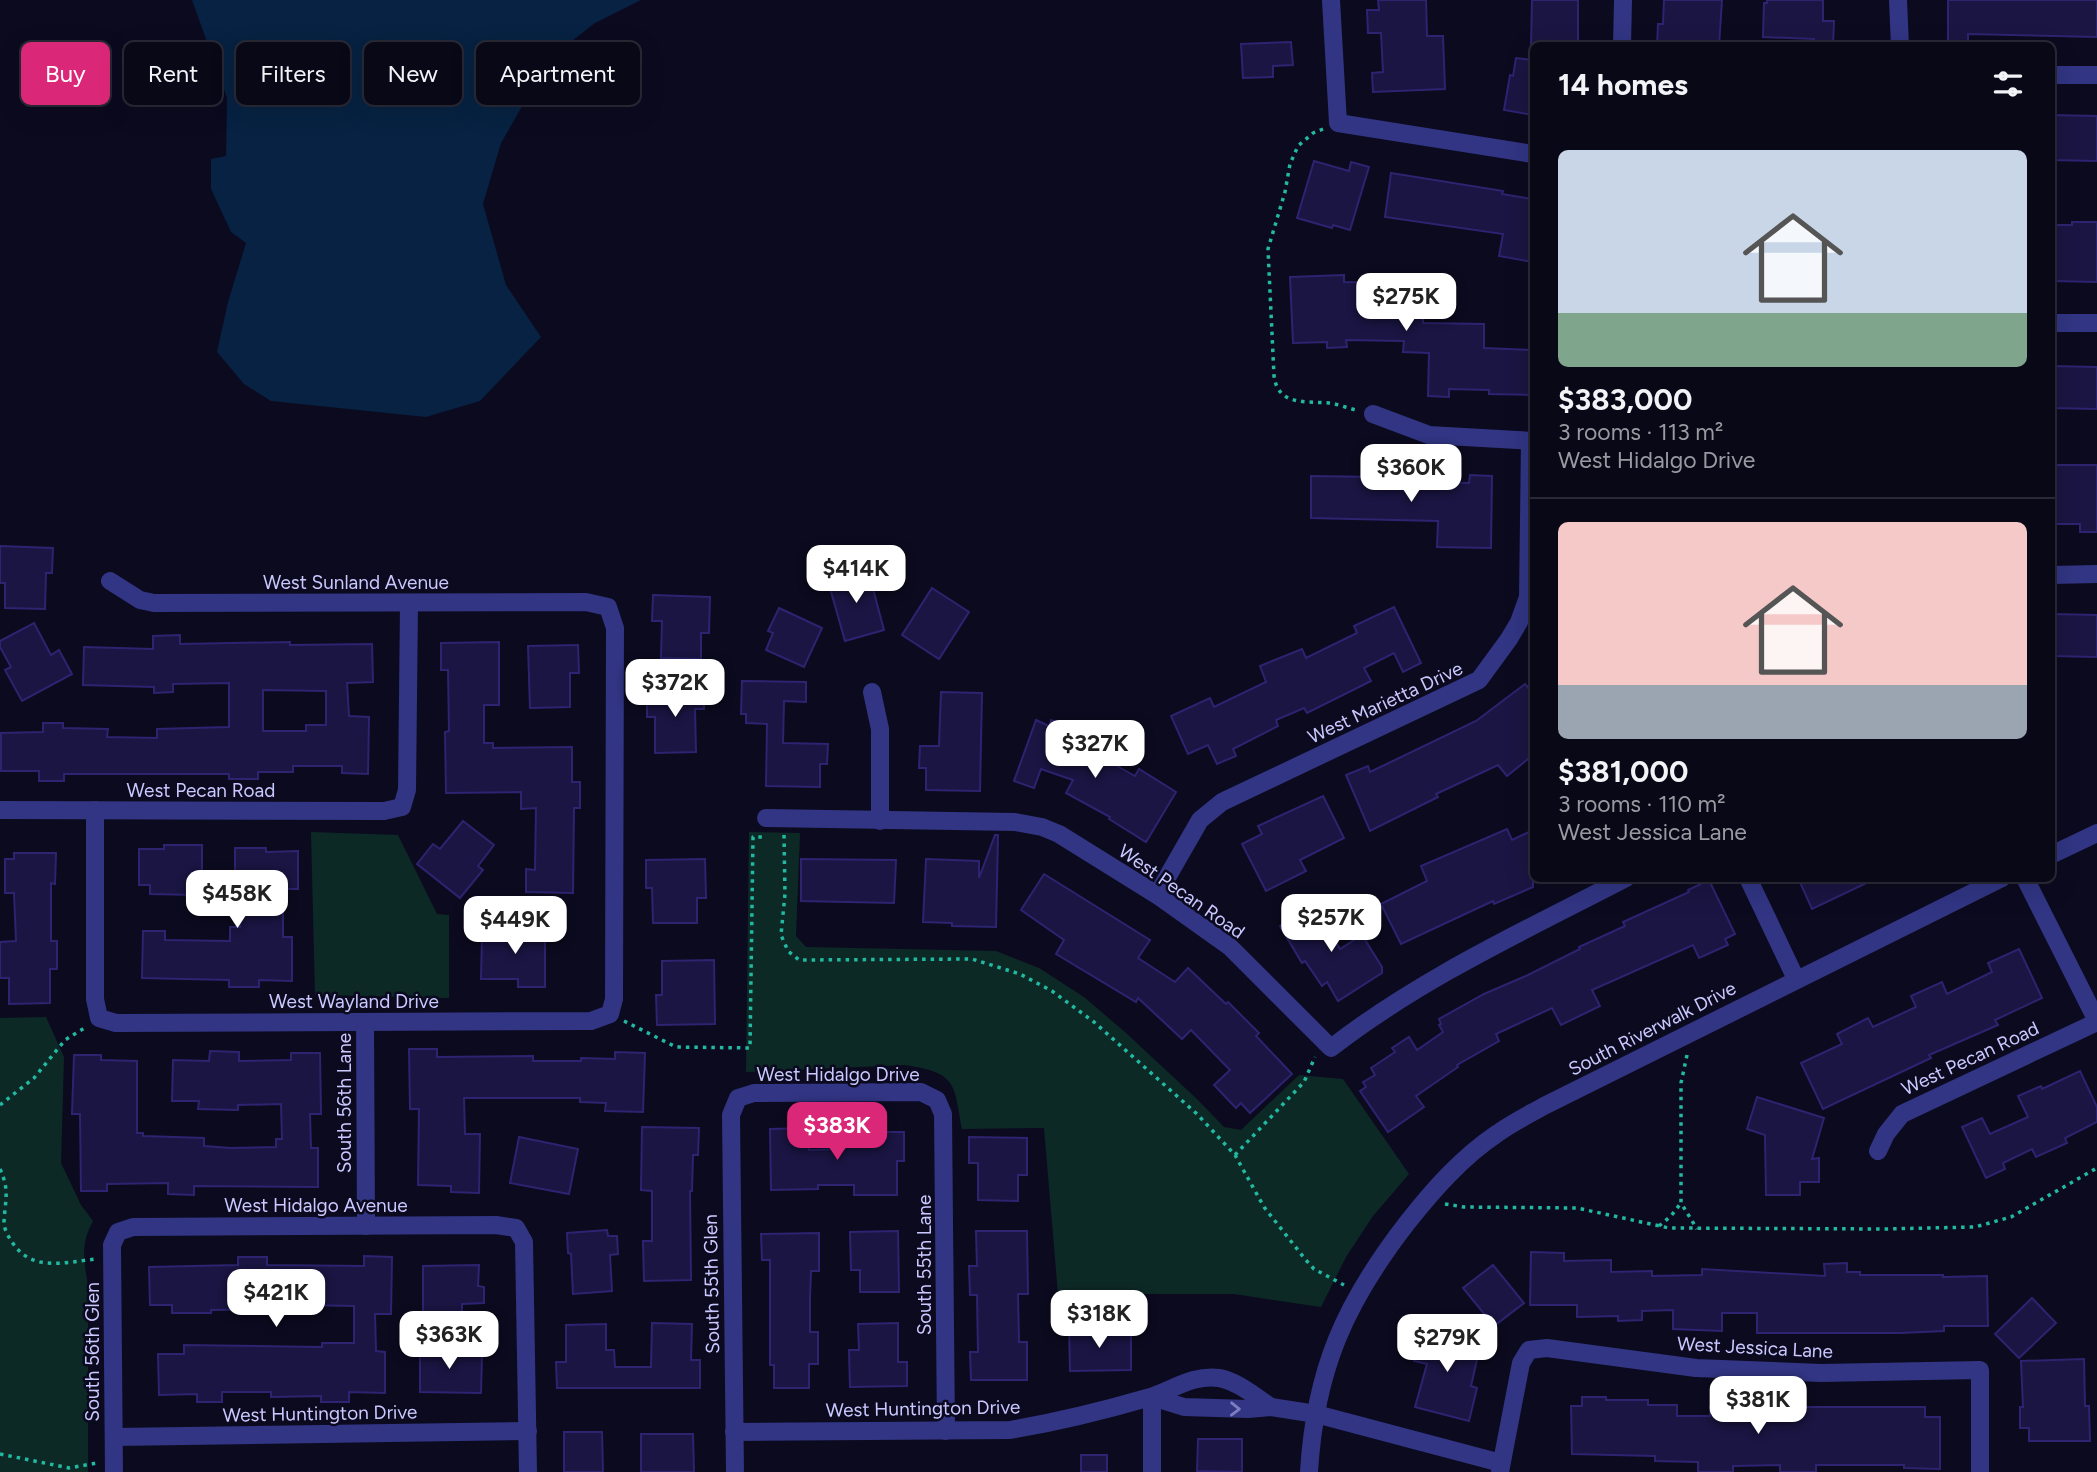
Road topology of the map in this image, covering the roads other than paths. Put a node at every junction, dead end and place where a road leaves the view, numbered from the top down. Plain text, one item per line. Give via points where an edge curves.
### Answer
1 (1331, 0) edge
2 (1623, 0) edge
3 (1898, 0) edge
4 (1622, 42) edge
5 (1900, 42) edge
6 (2055, 75) edge
7 (2097, 75) edge
8 (1530, 154) edge
9 (2055, 323) edge
10 (2097, 323) edge
11 (1373, 414) road end
12 (1530, 441) edge
13 (1530, 519) edge
14 (2055, 575) edge
15 (2097, 575) edge
16 (110, 582) dead end
17 (409, 604) junction
18 (1526, 626) edge
19 (872, 692) dead end
20 (0, 810) edge
21 (95, 810) junction
22 (775, 818) road end
23 (880, 821) junction
24 (2097, 833) edge
25 (2055, 853) edge
26 (1618, 882) edge
27 (1750, 882) edge
28 (1994, 882) edge
29 (2027, 882) edge
30 (1157, 895) junction
31 (1796, 979) junction
32 (610, 1014) joint
33 (365, 1021) junction
34 (2097, 1021) edge
35 (738, 1098) joint
36 (937, 1100) joint
37 (1878, 1151) dead end
38 (366, 1226) junction
39 (118, 1232) joint
40 (1205, 1379) junction
41 (1152, 1397) junction
42 (1271, 1407) junction
43 (1205, 1408) junction
44 (1316, 1413) junction
45 (528, 1431) junction
46 (946, 1431) junction
47 (734, 1432) junction
48 (114, 1437) junction
49 (114, 1465) edge
50 (1501, 1467) edge
51 (528, 1472) edge
52 (735, 1472) edge
53 (1152, 1472) edge
54 (1309, 1472) edge
55 (1980, 1472) edge

1 - 8 street via 1338,123
2 - 4 street
3 - 5 street
6 - 7 street
9 - 10 street
11 - 12 street via 1429,435
13 - 18 street, West Marietta Drive
14 - 15 street
16 - 17 street, West Sunland Avenue via 154,603
17 - 21 street, West Pecan Road via 407,790 402,807 383,811
17 - 32 street, West Sunland Avenue via 586,602 608,607 615,628 614,999
18 - 30 street, West Marietta Drive via 1479,680 1222,802 1200,820
19 - 23 street via 880,729
20 - 21 street, West Pecan Road
21 - 33 street, West Wayland Drive via 95,999 99,1018 116,1023
22 - 23 street, West Pecan Road
23 - 30 street, West Pecan Road via 1015,822 1042,827
24 - 25 street
26 - 30 street, West Pecan Road via 1454,968 1331,1048 1230,947
27 - 31 street
28 - 31 street, South Riverwalk Drive
29 - 34 street
31 - 44 street, South Riverwalk Drive via 1544,1106 1460,1163 1426,1200 1363,1285 1326,1367
32 - 33 street, West Wayland Drive via 591,1021
33 - 38 street, South 56th Lane
34 - 37 street, West Pecan Road via 1902,1114
35 - 36 street, West Hidalgo Drive via 754,1093 921,1092
35 - 47 street, South 55th Glen via 731,1115
36 - 46 street, South 55th Lane via 943,1114
38 - 39 street, West Hidalgo Avenue via 133,1227
38 - 45 street, West Hidalgo Avenue via 516,1228 524,1242
39 - 48 street, South 56th Glen via 112,1245
40 - 41 street, West Huntington Drive via 1173,1386
40 - 42 street, West Huntington Drive via 1220,1378
40 - 43 street
41 - 43 street, West Huntington Drive
41 - 46 street, West Huntington Drive via 1022,1428
41 - 53 street
43 -> 42 street, West Huntington Drive
42 - 44 street, West Huntington Drive
44 - 50 street, West Huntington Drive
44 - 54 street, South Riverwalk Drive
45 - 48 street, West Huntington Drive
45 - 51 street
46 - 47 street, West Huntington Drive
47 - 52 street, South 55th Glen
48 - 49 street, South 56th Glen
50 - 55 street, West Jessica Lane via 1521,1363 1529,1350 1547,1348 1696,1368 1821,1373 1980,1370

